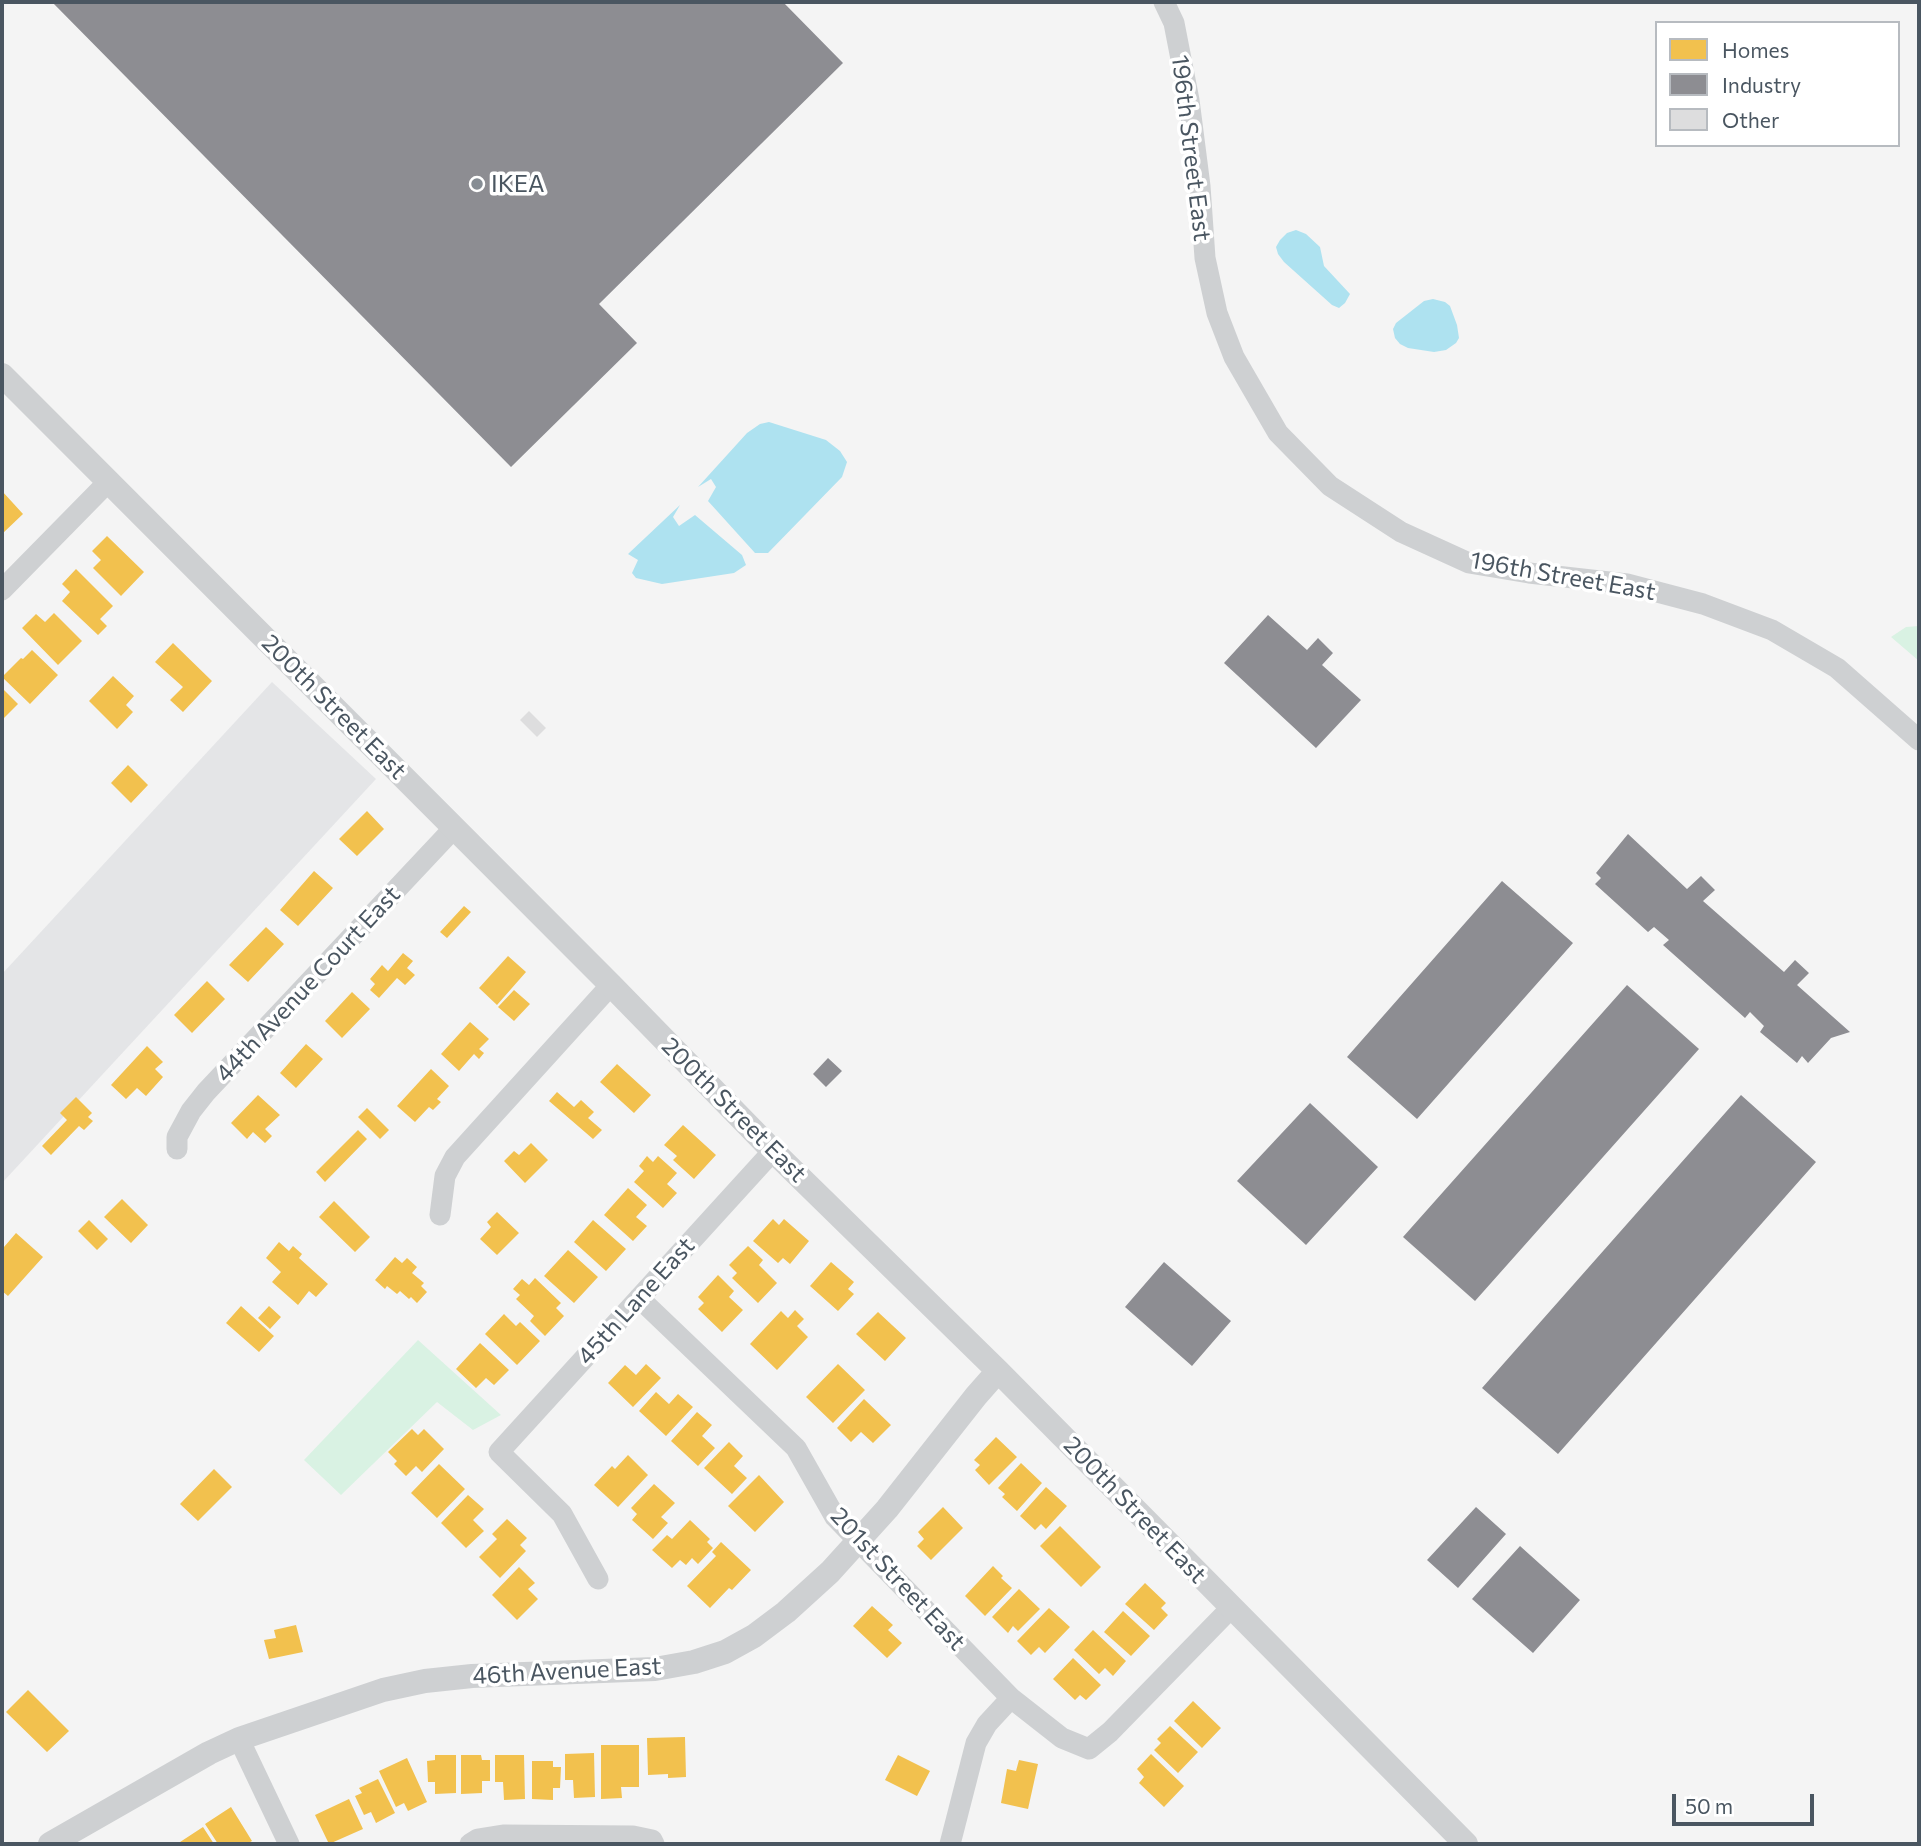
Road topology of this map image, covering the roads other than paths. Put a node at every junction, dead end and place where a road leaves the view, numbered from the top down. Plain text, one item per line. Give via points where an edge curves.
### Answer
1 (1164, 2) edge
2 (2, 374) edge
3 (109, 481) junction
4 (2, 590) edge
5 (1919, 740) edge
6 (454, 828) junction
7 (611, 985) junction
8 (177, 1149) dead end
9 (773, 1151) junction
10 (440, 1215) dead end
11 (639, 1298) junction
12 (998, 1371) junction
13 (859, 1540) junction
14 (598, 1579) dead end
15 (1231, 1608) junction
16 (1011, 1698) junction
17 (239, 1740) junction
18 (653, 1842) edge
19 (50, 1844) edge
20 (289, 1844) edge
21 (470, 1844) edge
22 (950, 1844) edge
23 (1466, 1844) edge

1 - 5 street, 196th Street East via 1174,23 1189,100 1205,258 1217,313 1234,357 1278,433 1330,486 1401,532 1469,563 1627,584 1703,604 1772,630 1837,668
2 - 3 street, 200th Street East
3 - 4 street
3 - 6 street, 200th Street East
6 - 7 street, 200th Street East
6 - 8 street, 44th Avenue Court East via 206,1092 177,1137
7 - 9 street, 200th Street East
7 - 10 street via 455,1157 445,1176
9 - 11 street, 45th Lane East
9 - 12 street, 200th Street East
11 - 13 street, 201st Street East via 796,1448 835,1517
11 - 14 street, 45th Lane East via 499,1452 562,1514
12 - 13 street, 46th Avenue East
12 - 15 street, 200th Street East
13 - 16 street, 201st Street East
13 - 17 street, 46th Avenue East via 786,1612 725,1652 655,1669 425,1681 383,1690
15 - 16 street, 201st Street East via 1089,1749 1062,1738
15 - 23 street, 200th Street East
16 - 22 street via 976,1743
17 - 19 street, 46th Avenue East
17 - 20 street
18 - 21 street via 632,1836 503,1835

